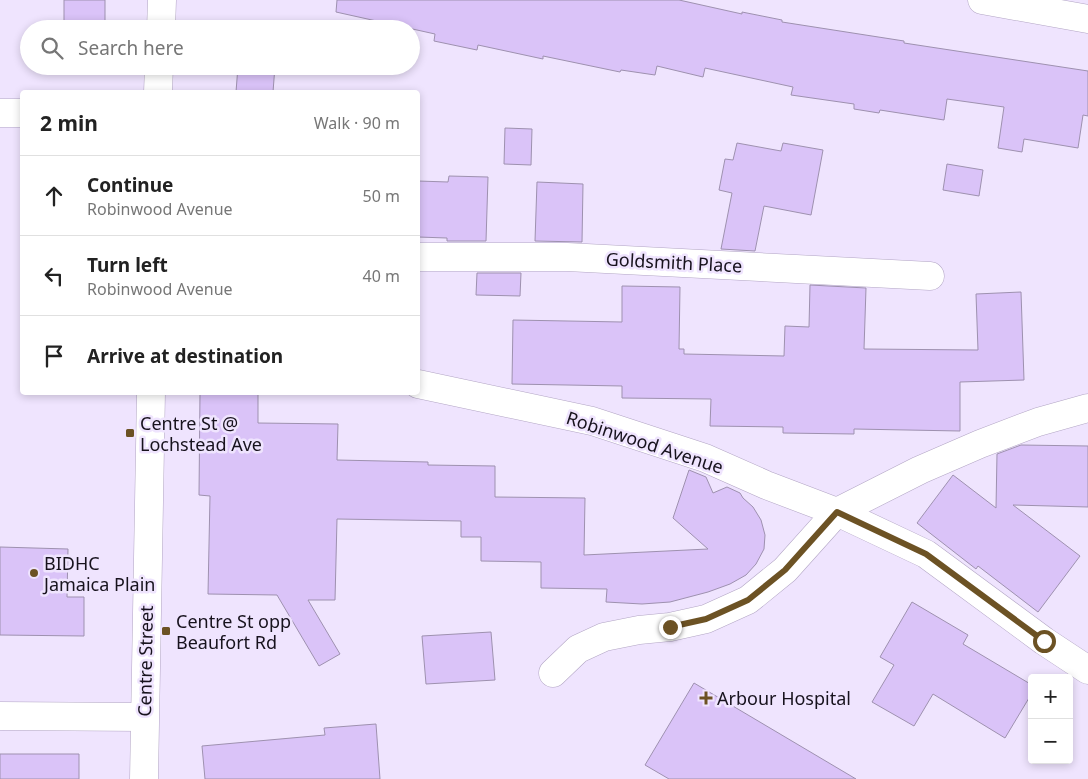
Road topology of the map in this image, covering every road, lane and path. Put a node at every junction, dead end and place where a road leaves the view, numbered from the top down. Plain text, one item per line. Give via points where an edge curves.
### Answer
1 (162, 0) edge
2 (982, 0) edge
3 (1088, 19) edge
4 (161, 20) edge
5 (159, 75) edge
6 (158, 90) edge
7 (0, 113) edge
8 (20, 113) edge
9 (420, 257) edge
10 (930, 276) dead end
11 (420, 384) edge
12 (151, 395) edge
13 (1088, 408) edge
14 (837, 512) junction
15 (1088, 670) edge
16 (553, 673) dead end
17 (0, 716) edge
18 (144, 717) junction
19 (144, 779) edge

1 - 4 street
2 - 3 street
5 - 6 street
7 - 8 street
9 - 10 street, Goldsmith Place via 567,257
11 - 14 street, Robinwood Avenue via 592,421 705,458 766,486
12 - 18 street, Centre Street
13 - 14 street via 1038,422 980,444
14 - 15 street, Robinwood Avenue via 926,554
14 - 16 street via 785,570 748,600 706,619 604,637 578,650
17 - 18 street
18 - 19 street, Centre Street

